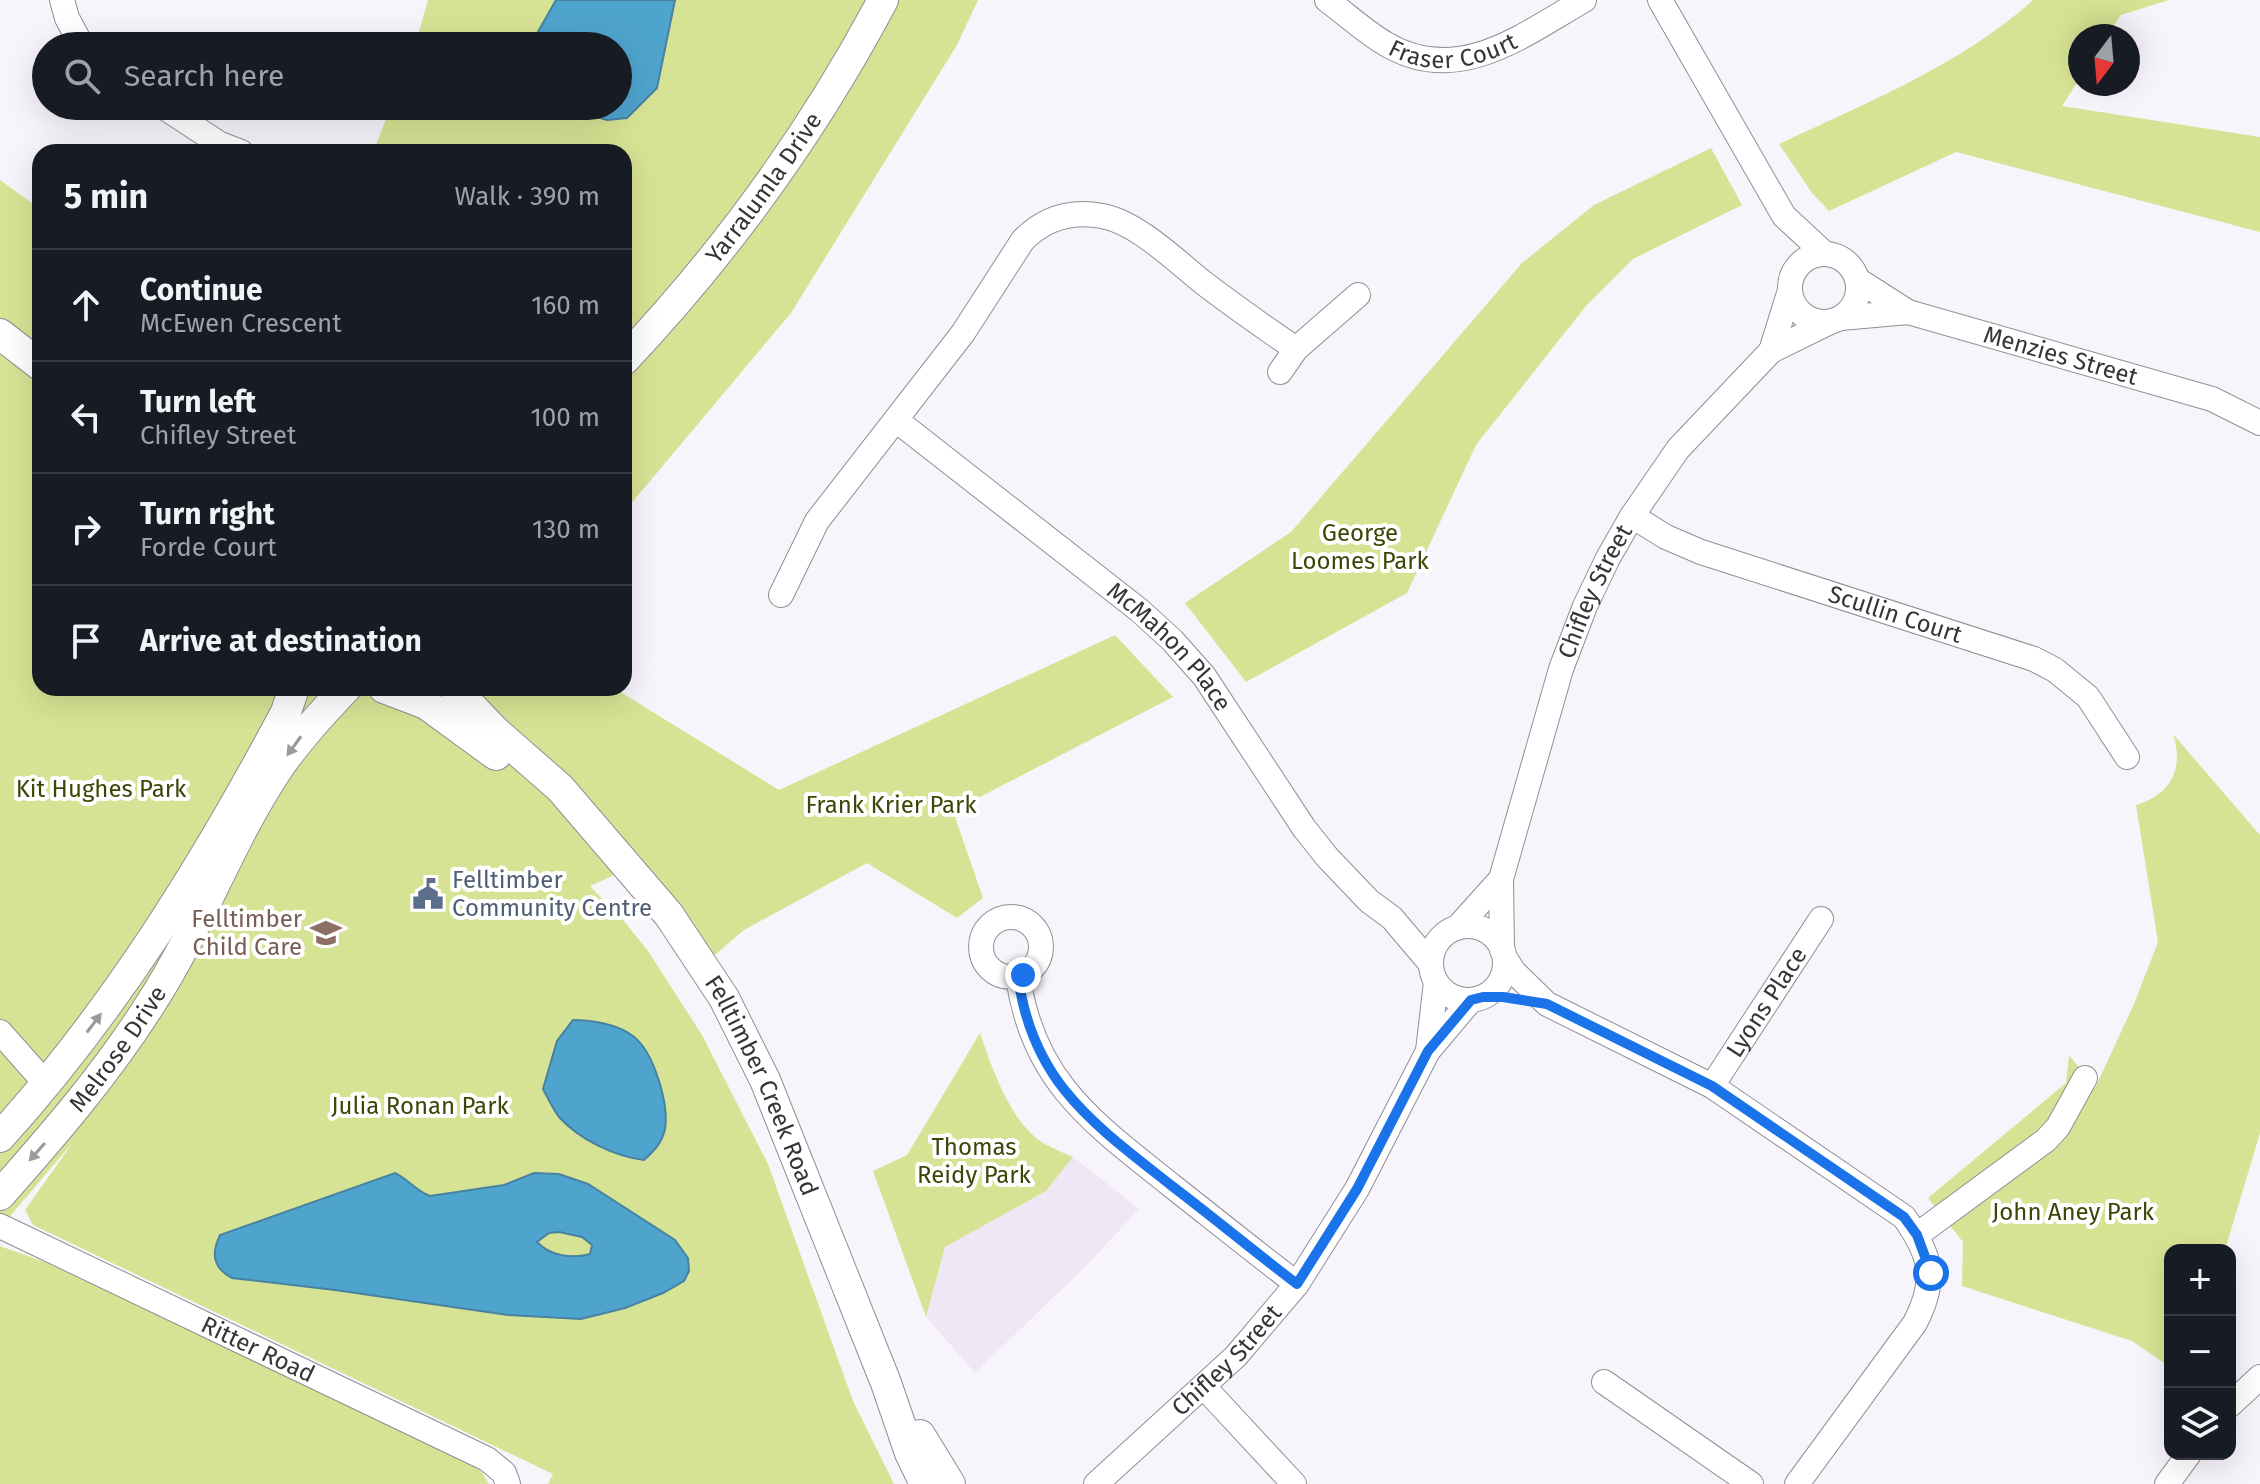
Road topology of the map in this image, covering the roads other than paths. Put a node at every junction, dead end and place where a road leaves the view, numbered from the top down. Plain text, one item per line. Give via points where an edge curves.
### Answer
1 (62, 0) edge
2 (883, 0) edge
3 (1327, 0) edge
4 (1584, 0) edge
5 (1660, 0) edge
6 (74, 32) edge
7 (183, 120) edge
8 (220, 144) edge
9 (1784, 216) junction
10 (1824, 253) junction
11 (1793, 280) junction
12 (1858, 280) junction
13 (1358, 295) dead end
14 (1908, 312) junction
15 (1835, 320) junction
16 (0, 334) edge
17 (1296, 349) junction
18 (632, 351) edge
19 (1771, 351) junction
20 (32, 359) edge
21 (1280, 372) dead end
22 (2212, 399) junction
23 (2260, 403) edge
24 (896, 420) junction
25 (2260, 423) edge
26 (1632, 516) junction
27 (781, 595) dead end
28 (291, 696) edge
29 (339, 696) edge
30 (403, 696) edge
31 (462, 696) edge
32 (2127, 757) dead end
33 (585, 820) junction
34 (1501, 879) junction
35 (1392, 918) junction
36 (1821, 919) dead end
37 (1452, 930) junction
38 (1503, 954) junction
39 (1433, 973) junction
40 (1018, 976) dead end
41 (1477, 998) junction
42 (1547, 1004) junction
43 (0, 1032) edge
44 (1428, 1051) junction
45 (2085, 1078) dead end
46 (47, 1085) junction
47 (1712, 1086) junction
48 (75, 1110) junction
49 (0, 1137) edge
50 (0, 1195) edge
51 (0, 1226) edge
52 (1917, 1235) junction
53 (1297, 1284) junction
54 (2260, 1377) edge
55 (1604, 1382) dead end
56 (886, 1383) junction
57 (1204, 1387) junction
58 (2236, 1399) edge
59 (2185, 1460) edge
60 (508, 1484) edge
61 (925, 1484) edge
62 (950, 1484) edge
63 (1096, 1484) edge
64 (1294, 1484) edge
65 (1751, 1484) edge
66 (1797, 1484) edge
67 (2167, 1484) edge

1 - 6 street
2 - 18 main road, Yarralumla Drive via 765,192
3 - 4 street, Fraser Court via 1387,45 1452,60 1493,51
5 - 9 street
7 - 8 street
9 - 10 street
9 - 11 street
10 - 11 street via 1813,255
10 - 12 street via 1846,261
11 - 15 street via 1799,311 1819,322
11 - 19 street, Chifley Street
12 - 14 street, Menzies Street
12 - 15 street via 1856,302
13 - 17 street
14 - 15 street, Menzies Street
14 - 22 street, Menzies Street
15 - 19 street, Chifley Street
16 - 20 main road
17 - 21 street
17 - 24 street via 1128,225 1103,216 1055,217 1023,240 963,333
19 - 26 street, Chifley Street via 1678,449
22 - 23 street, Menzies Street
22 - 25 street, Menzies Street
24 - 27 street via 817,521
24 - 35 street, McMahon Place via 1172,640 1225,704 1319,847 1346,879
26 - 32 street, Scullin Court via 1701,552 2034,659 2088,697
26 - 34 street, Chifley Street via 1585,606 1561,669
46 -> 28 main road, Melrose Drive via 122,985 209,850
29 -> 48 main road, Melrose Drive via 277,769 152,1003
30 - 33 main road, Felltimber Creek Road via 436,710 548,800
31 - 33 main road, Felltimber Creek Road via 560,788
33 - 56 main road, Felltimber Creek Road via 669,915 724,998 765,1080
34 - 37 street, Chifley Street
34 - 38 street, Chifley Street
35 - 37 street, McMahon Place
35 - 39 street, McMahon Place
36 - 47 street, Lyons Place
37 - 38 street via 1479,928
37 - 39 street via 1438,941
38 - 41 street via 1500,981
38 - 42 street
39 - 41 street via 1450,996
39 - 44 street, Chifley Street
40 - 53 street via 1039,1050 1083,1113
41 - 42 street
41 - 44 street, Chifley Street
42 - 47 street
43 - 46 street
44 - 53 street, Chifley Street via 1357,1189
45 - 52 street via 2046,1140
46 - 48 main road
46 - 49 main road, Melrose Drive
47 - 52 street via 1904,1217
48 -> 50 main road, Melrose Drive
51 - 60 street, Ritter Road via 487,1459 504,1473
52 - 66 street via 1931,1273 1923,1307
53 - 57 street, Chifley Street
54 - 58 street
55 - 65 street
56 - 61 main road, Felltimber Creek Road
56 - 62 main road, Felltimber Creek Road
57 - 63 street, Chifley Street
57 - 64 street
59 - 67 street

